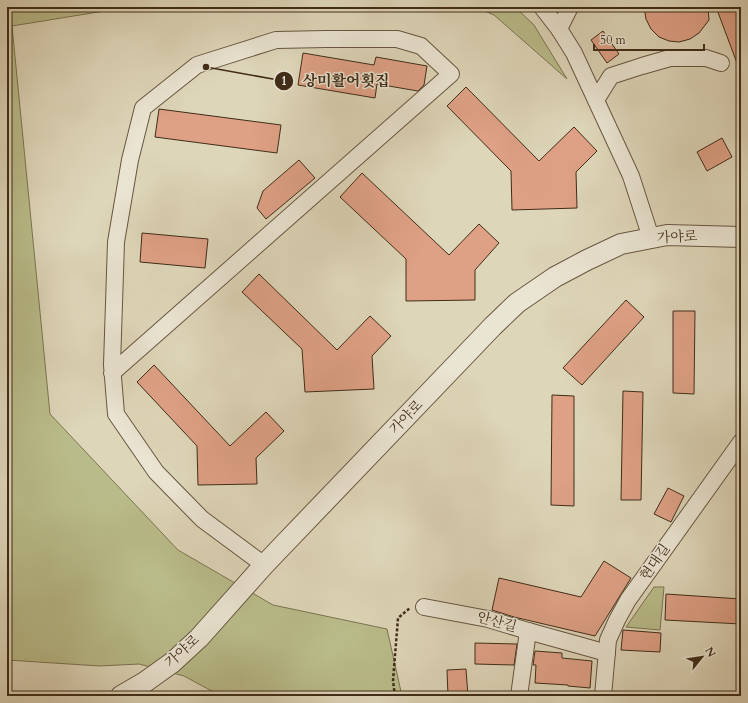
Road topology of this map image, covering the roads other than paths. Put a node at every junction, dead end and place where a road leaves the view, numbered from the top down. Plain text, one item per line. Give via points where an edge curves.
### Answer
1 (542, 7) edge
2 (570, 7) edge
3 (559, 29) junction
4 (721, 63) dead end
5 (596, 100) junction
6 (741, 237) edge
7 (651, 238) junction
8 (112, 373) junction
9 (741, 442) edge
10 (264, 565) junction
11 (424, 607) road end
12 (528, 631) junction
13 (607, 653) junction
14 (121, 696) edge
15 (518, 696) edge
16 (603, 696) edge

1 - 3 street
2 - 3 street
3 - 5 street via 574,53
4 - 5 street via 706,58 670,58 642,66 611,76
5 - 7 street via 631,176
6 - 7 street, 가야로 via 666,235
7 - 10 street, 가야로 via 620,244 587,260 554,277 517,303
8 - 8 street via 116,242 130,160 143,108 197,65 276,40 397,40 421,46 451,74
8 - 10 street via 116,414 156,472 202,519
9 - 13 street, 현대길 via 628,600 608,640
10 - 14 street, 가야로 via 199,638 173,662
11 - 12 street, 안산길 via 488,618
12 - 13 street
12 - 15 street, 안산길
13 - 16 street, 현대길

